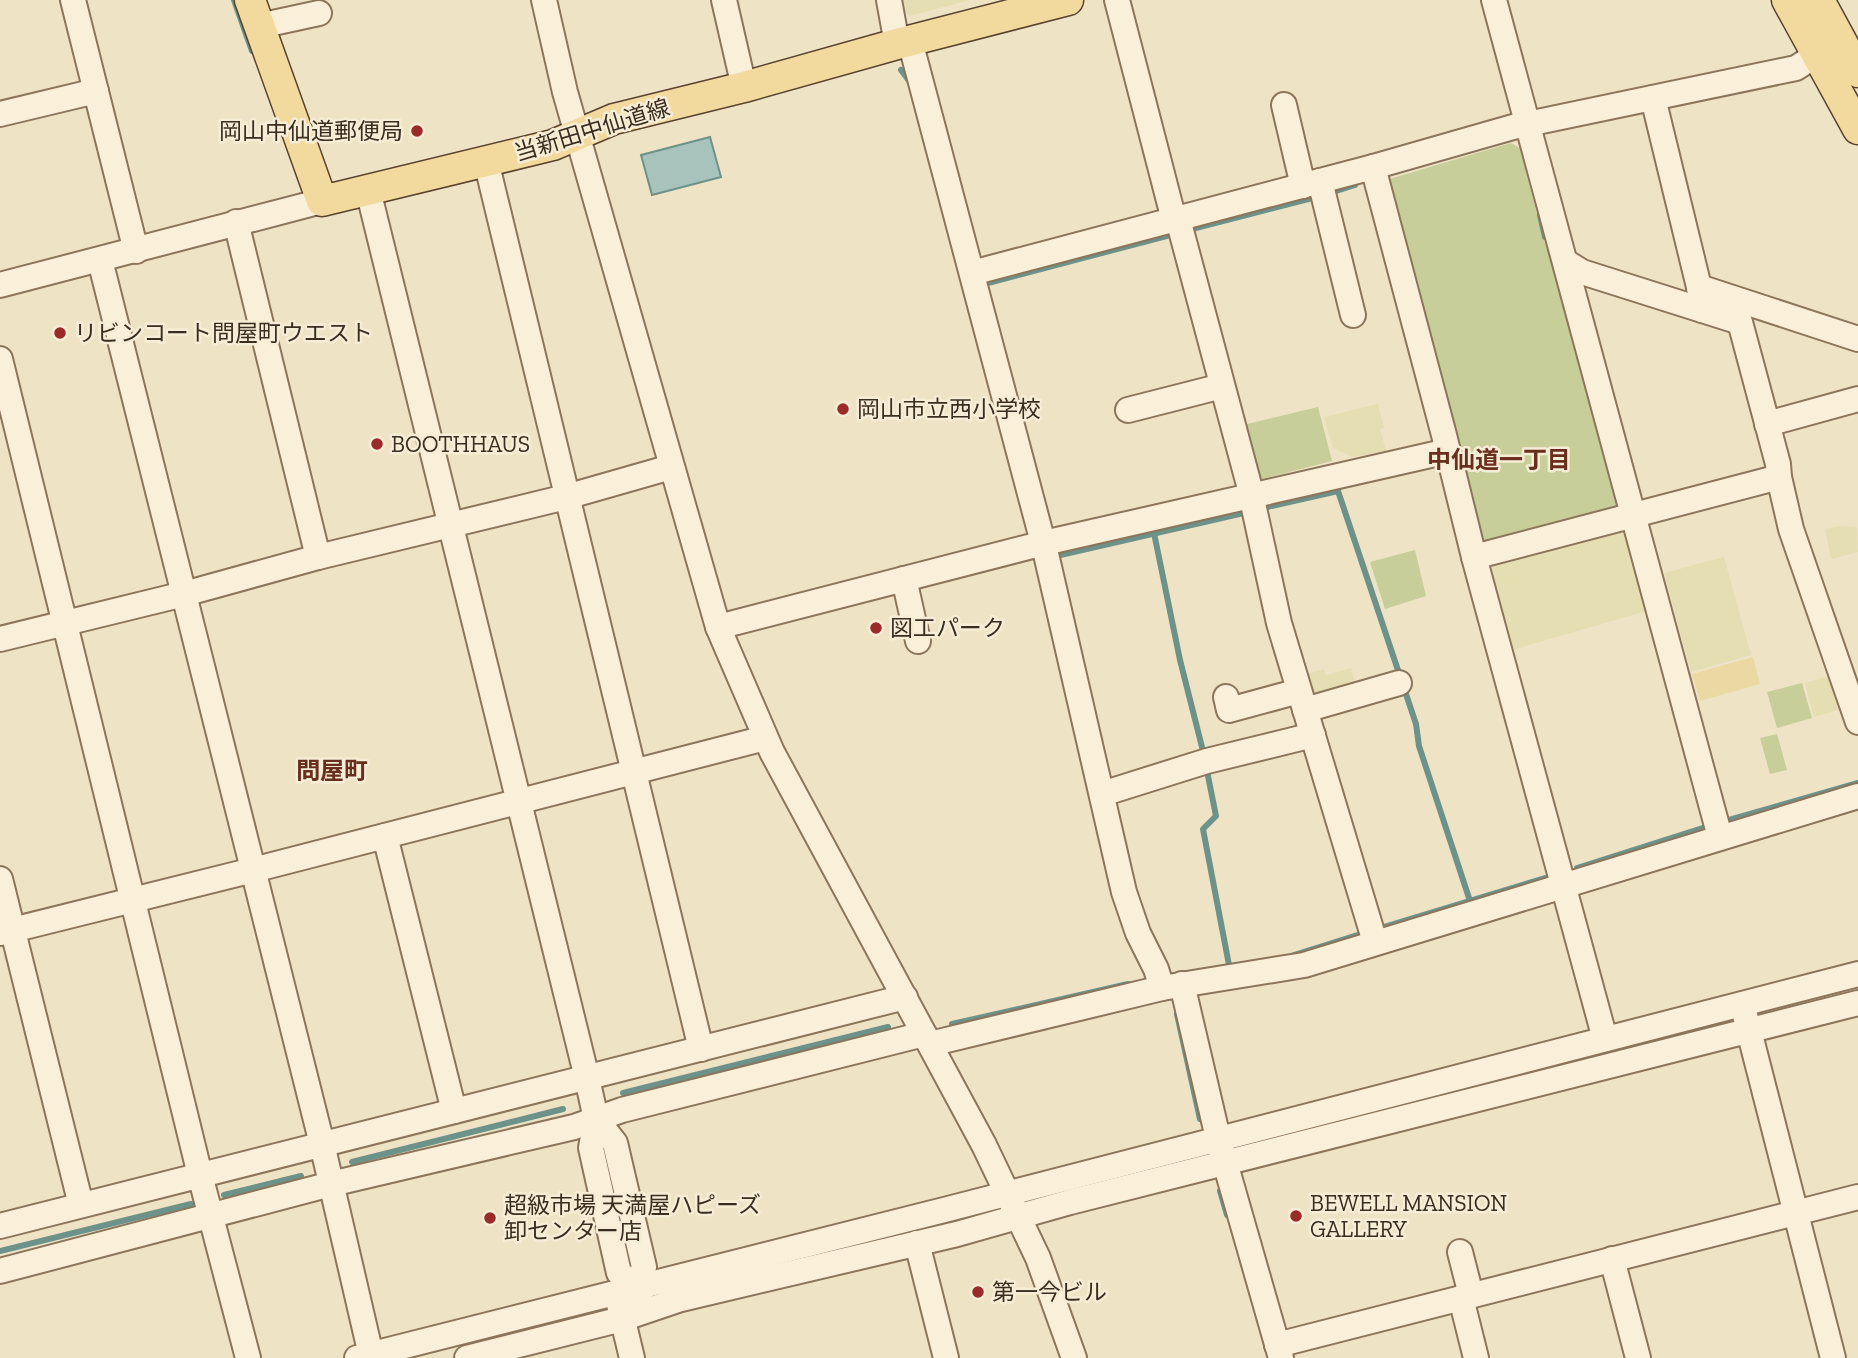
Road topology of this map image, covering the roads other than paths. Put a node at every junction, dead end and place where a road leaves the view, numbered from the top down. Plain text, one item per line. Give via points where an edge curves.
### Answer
1 (73, 0) edge
2 (544, 0) edge
3 (724, 0) edge
4 (889, 0) edge
5 (1068, 0) edge
6 (1117, 0) edge
7 (1494, 0) edge
8 (1787, 0) edge
9 (1819, 0) edge
10 (254, 13) edge
11 (319, 13) dead end
12 (904, 42) junction
13 (1816, 55) junction
14 (1858, 72) edge
15 (744, 87) junction
16 (96, 91) junction
17 (1653, 98) junction
18 (1284, 105) dead end
19 (0, 114) edge
20 (1528, 124) junction
21 (1858, 129) edge
22 (578, 134) junction
23 (486, 161) junction
24 (1373, 167) junction
25 (1318, 189) junction
26 (368, 190) junction
27 (322, 201) junction
28 (236, 222) junction
29 (1178, 225) junction
30 (136, 251) junction
31 (100, 260) junction
32 (1566, 262) junction
33 (972, 274) junction
34 (0, 285) edge
35 (1701, 298) junction
36 (1353, 316) dead end
37 (1858, 339) edge
38 (0, 359) edge
39 (1222, 386) junction
40 (1858, 399) edge
41 (1128, 410) dead end
42 (1767, 424) junction
43 (1448, 451) junction
44 (671, 467) junction
45 (1779, 477) junction
46 (566, 497) junction
47 (1254, 506) junction
48 (1639, 513) junction
49 (451, 524) junction
50 (1044, 543) junction
51 (318, 557) junction
52 (1474, 557) junction
53 (904, 579) junction
54 (184, 594) junction
55 (65, 623) junction
56 (718, 627) junction
57 (0, 639) edge
58 (918, 641) dead end
59 (1399, 682) dead end
60 (1226, 696) dead end
61 (1297, 697) junction
62 (1858, 722) edge
63 (1307, 736) junction
64 (765, 738) junction
65 (633, 772) junction
66 (1107, 792) junction
67 (1858, 796) edge
68 (518, 801) junction
69 (1718, 829) junction
70 (385, 836) junction
71 (253, 870) junction
72 (0, 879) edge
73 (1562, 887) junction
74 (134, 900) junction
75 (6, 932) edge
76 (1373, 934) junction
77 (1858, 974) edge
78 (1167, 982) junction
79 (905, 997) junction
80 (1858, 1003) edge
81 (1742, 1004) junction
82 (1749, 1031) junction
83 (927, 1039) junction
84 (1605, 1039) junction
85 (701, 1049) junction
86 (587, 1078) junction
87 (454, 1111) junction
88 (596, 1119) junction
89 (1218, 1138) junction
90 (321, 1144) junction
91 (1226, 1164) junction
92 (200, 1175) junction
93 (331, 1184) junction
94 (1007, 1193) junction
95 (1858, 1197) edge
96 (80, 1205) junction
97 (1794, 1205) junction
98 (211, 1216) junction
99 (1018, 1216) junction
100 (0, 1226) edge
101 (917, 1244) junction
102 (1460, 1252) dead end
103 (1612, 1259) junction
104 (0, 1271) edge
105 (627, 1290) junction
106 (1467, 1291) junction
107 (633, 1315) junction
108 (1276, 1340) edge
109 (364, 1356) edge
110 (248, 1358) edge
111 (467, 1358) edge
112 (632, 1358) edge
113 (946, 1358) edge
114 (1074, 1358) edge
115 (1476, 1358) edge
116 (1638, 1358) edge
117 (1833, 1358) edge

1 - 16 street
2 - 22 street
3 - 15 street
4 - 12 street
5 - 12 main road, 当新田中仙道線
6 - 29 street
7 - 20 street
8 - 13 main road
9 - 14 main road
10 - 11 street
10 - 27 main road
12 - 15 main road, 当新田中仙道線
12 - 33 street
13 - 17 street via 1796,68
13 - 21 main road
15 - 22 main road, 当新田中仙道線 via 614,119
16 - 19 street
16 - 30 street
17 - 20 street
17 - 35 street
18 - 25 street
20 - 24 street
20 - 32 street
22 - 23 main road, 当新田中仙道線 via 553,145
22 - 44 street
23 - 26 main road, 当新田中仙道線
23 - 46 street
24 - 25 street
24 - 43 street
25 - 29 street
25 - 36 street
26 - 27 main road, 当新田中仙道線
26 - 49 street
27 - 28 street
28 - 30 street
28 - 51 street
29 - 33 street
29 - 39 street
30 - 31 street
31 - 34 street
31 - 54 street
32 - 35 street via 1581,272
32 - 48 street
33 - 50 street
35 - 37 street
35 - 42 street via 1740,322
38 - 55 street
39 - 41 street
39 - 47 street
40 - 42 street
42 - 45 street
43 - 47 street
43 - 52 street
44 - 46 street
44 - 56 street
45 - 48 street
45 - 62 street via 1791,529
46 - 49 street
46 - 65 street
47 - 50 street
47 - 61 street
48 - 52 street
48 - 69 street
49 - 51 street
49 - 68 street
50 - 53 street
50 - 66 street
51 - 54 street
52 - 73 street
53 - 56 street
53 - 58 street
54 - 55 street
54 - 71 street
55 - 57 street
55 - 74 street
56 - 64 street
59 - 61 street
60 - 61 street via 1229,710
61 - 63 street
63 - 66 street
63 - 76 street
64 - 65 street
64 - 79 street
65 - 68 street
65 - 85 street
66 - 78 street via 1124,892 1139,933
67 - 69 street
68 - 70 street
68 - 86 street
69 - 73 street
70 - 71 street
70 - 87 street
71 - 74 street
71 - 90 street
72 - 75 street
73 - 76 street
73 - 84 street
74 - 75 street
74 - 92 street
75 - 96 street
76 - 78 street via 1304,965
77 - 81 street
78 - 83 street
78 - 89 street
79 - 83 street
79 - 85 street
80 - 82 street
81 - 82 street
81 - 84 street
82 - 91 street
82 - 97 street
83 - 88 street
83 - 94 street
84 - 89 street
85 - 86 street
86 - 87 street
86 - 88 street
87 - 90 street
88 - 93 street
88 - 105 street via 615,1143 644,1267
89 - 91 street
89 - 94 street
90 - 92 street
90 - 93 street
91 - 99 street
91 - 108 street
92 - 96 street
92 - 98 street
93 - 98 street
93 - 109 street
94 - 99 street
94 - 105 street
95 - 97 street
96 - 100 street
97 - 103 street
97 - 117 street
98 - 104 street
98 - 110 street
99 - 101 street
99 - 114 street
101 - 107 street via 681,1299
101 - 113 street
102 - 106 street
103 - 106 street
103 - 116 street
105 - 107 street
105 - 109 street
106 - 108 street
106 - 115 street
107 - 111 street
107 - 112 street

